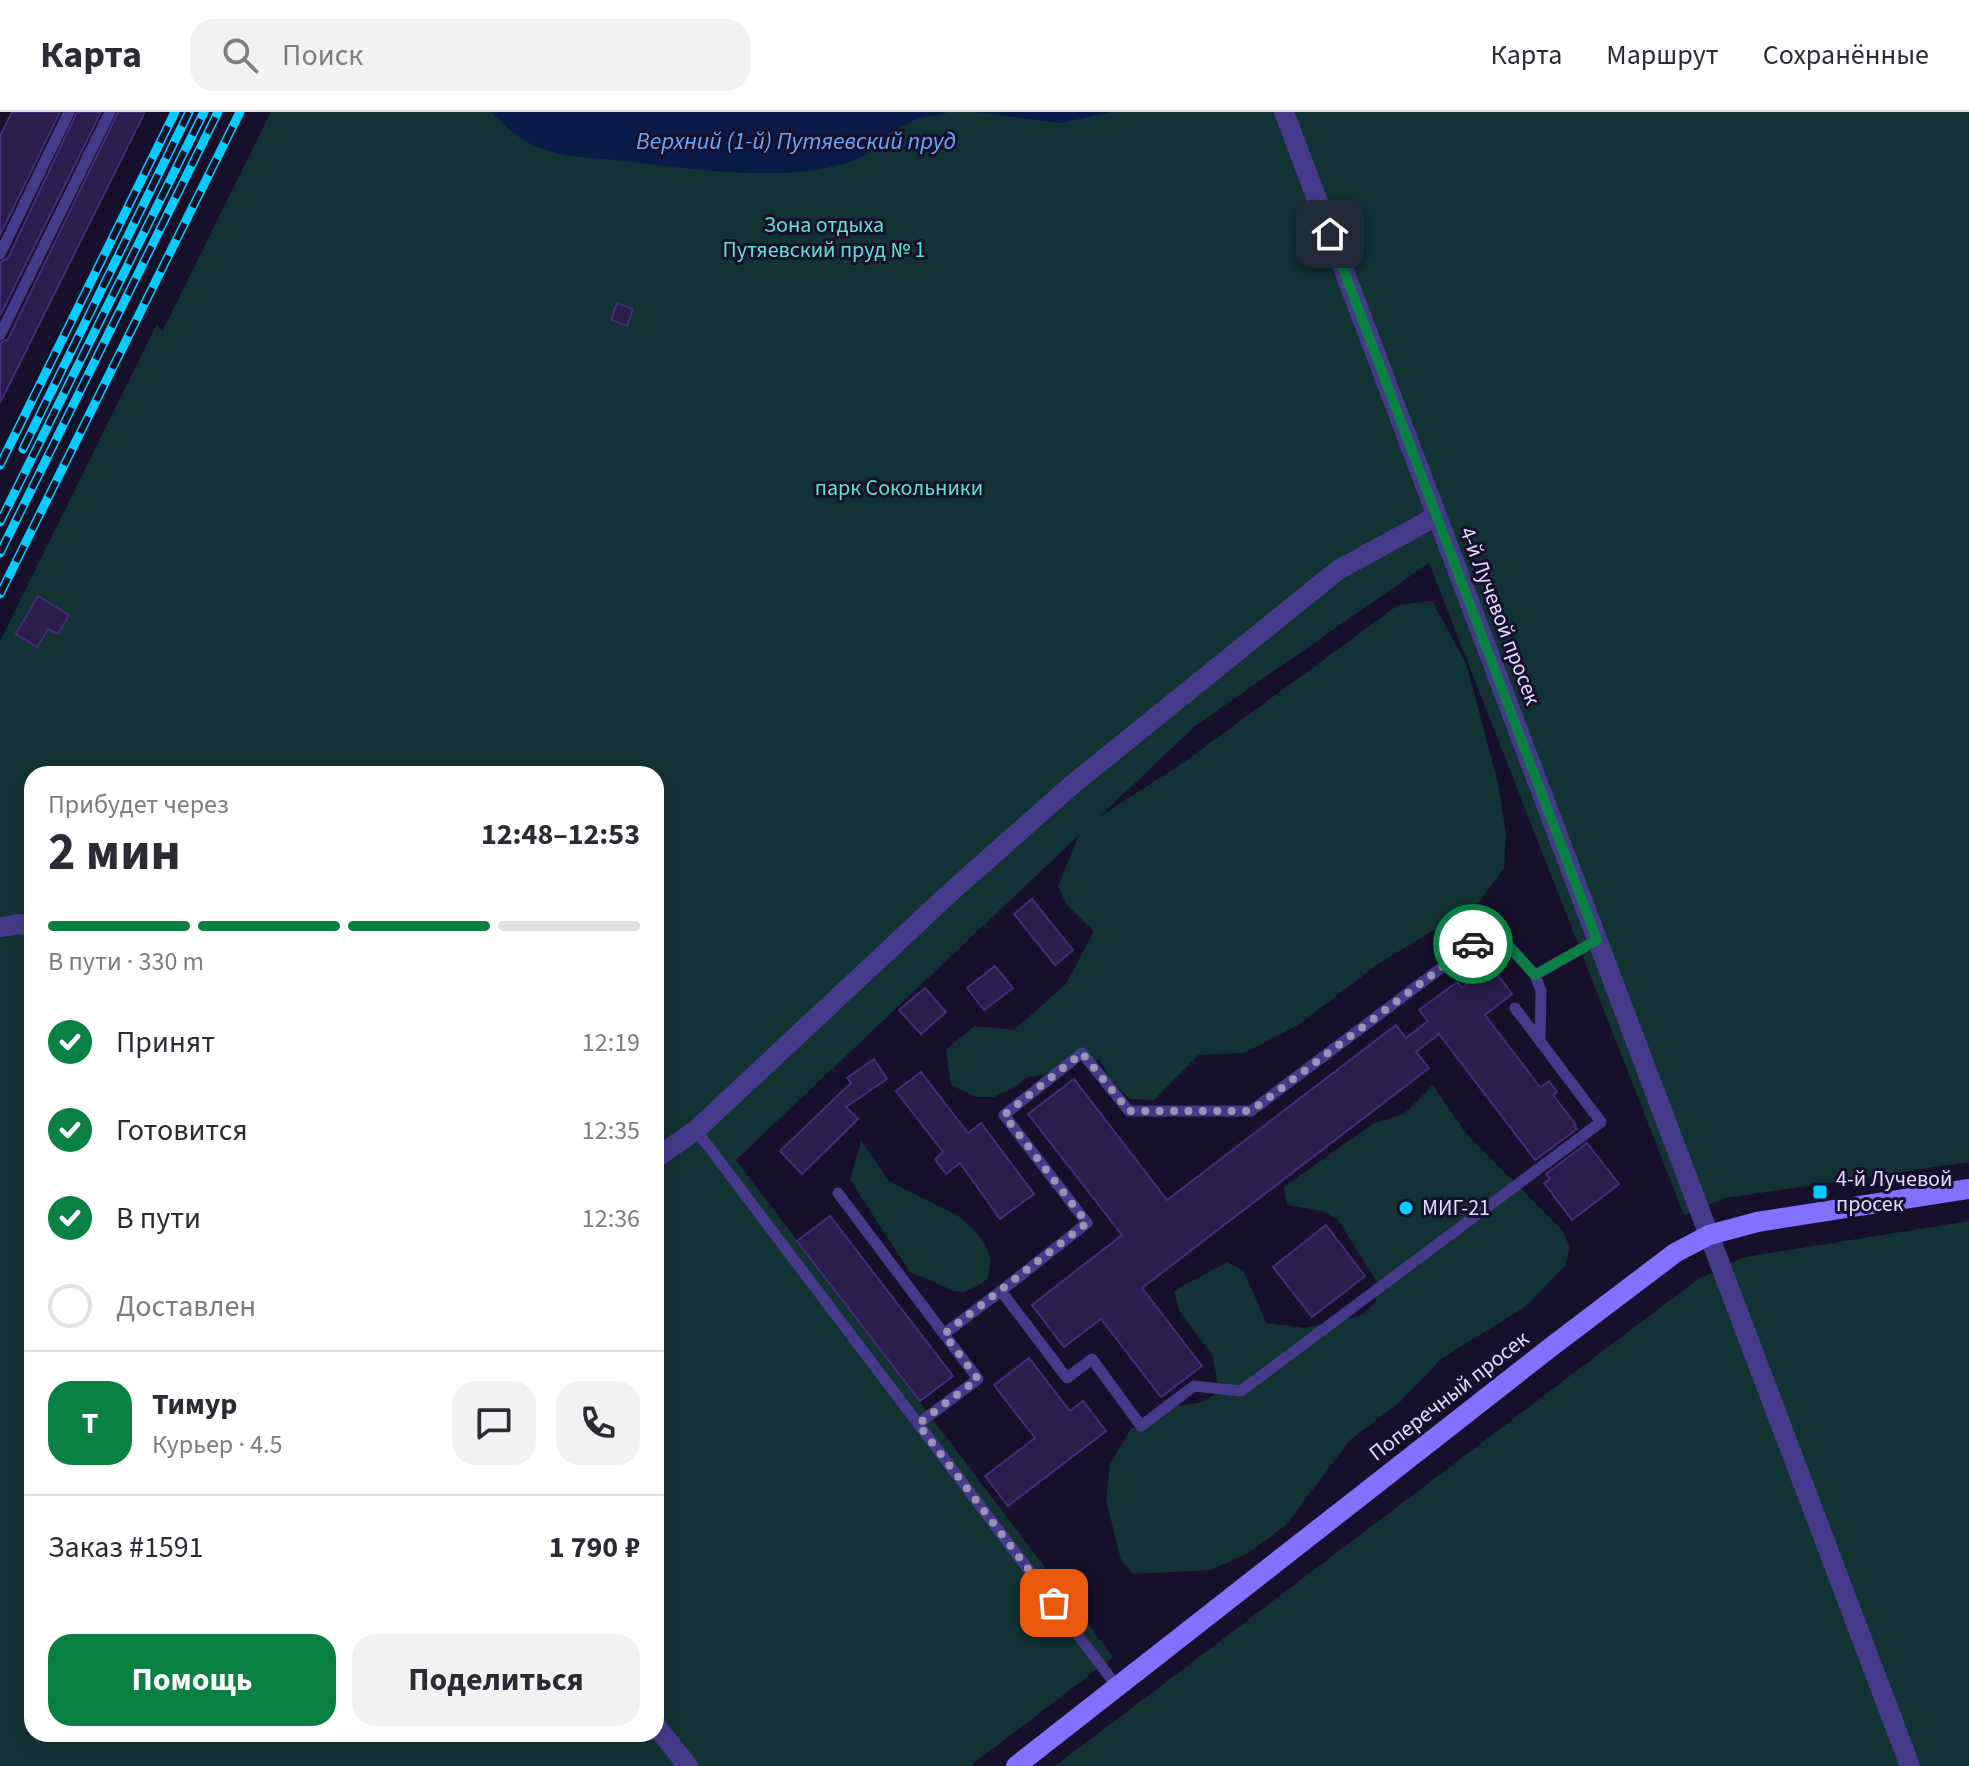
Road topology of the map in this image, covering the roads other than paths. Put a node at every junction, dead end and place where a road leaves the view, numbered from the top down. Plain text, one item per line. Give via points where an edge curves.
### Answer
1 (69, 112) edge
2 (110, 112) edge
3 (1284, 112) edge
4 (0, 254) edge
5 (0, 335) edge
6 (1437, 516) junction
7 (24, 925) edge
8 (0, 927) edge
9 (1597, 940) junction
10 (1535, 975) junction
11 (1515, 1008) dead end
12 (1540, 1041) junction
13 (696, 1130) junction
14 (664, 1152) edge
15 (1969, 1189) edge
16 (838, 1193) dead end
17 (1709, 1235) junction
18 (1001, 1291) junction
19 (944, 1334) junction
20 (918, 1424) junction
21 (1118, 1688) junction
22 (664, 1736) edge
23 (688, 1766) edge
24 (1016, 1766) edge
25 (1910, 1766) edge

1 - 4 lane
2 - 5 lane
3 - 6 street, 4-й Лучевой просек
6 - 9 street, 4-й Лучевой просек
6 - 13 street via 1338,570 1073,784
7 - 8 street
9 - 10 lane
9 - 17 street, 4-й Лучевой просек
10 - 12 lane via 1541,991
10 - 18 lane via 1507,944 1477,941 1251,1111 1129,1111 1082,1053 1004,1115 1087,1223
11 - 12 lane
12 - 18 lane via 1601,1122 1241,1391 1194,1386 1141,1426 1092,1359 1067,1378
13 - 14 street
13 - 20 lane
15 - 17 street, Поперечный просек via 1757,1222
16 - 19 lane
17 - 21 street, Поперечный просек via 1675,1253 1551,1347
17 - 25 street, 4-й Лучевой просек
18 - 19 lane
19 - 20 lane via 978,1379
20 - 21 lane
21 - 24 street, Поперечный просек
22 - 23 street

